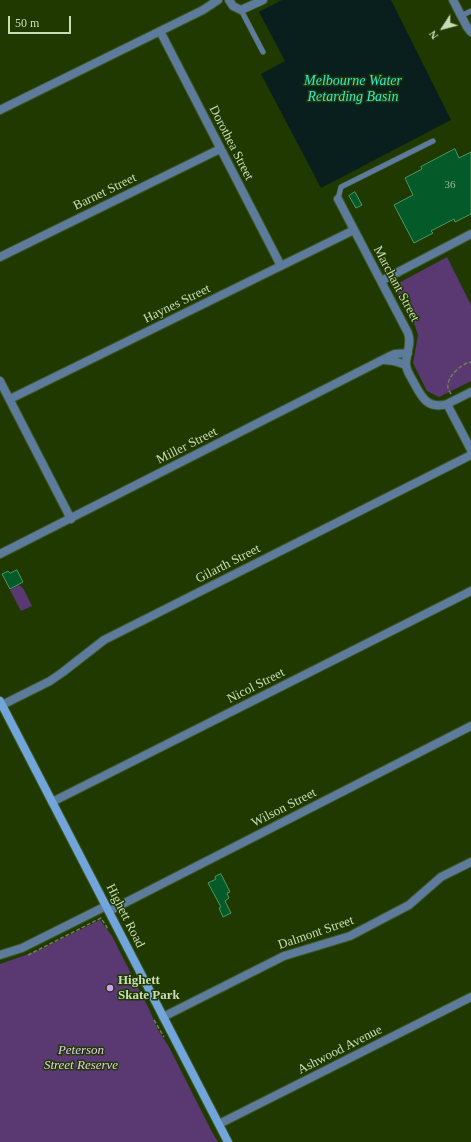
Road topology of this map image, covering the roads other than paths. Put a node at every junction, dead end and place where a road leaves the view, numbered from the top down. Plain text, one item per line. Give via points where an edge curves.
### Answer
1 (218, 0) edge
2 (229, 0) edge
3 (263, 0) edge
4 (453, 0) edge
5 (203, 10) junction
6 (239, 10) junction
7 (471, 11) edge
8 (461, 16) junction
9 (160, 31) junction
10 (471, 32) edge
11 (263, 52) dead end
12 (0, 110) edge
13 (433, 140) dead end
14 (220, 149) junction
15 (338, 199) joint
16 (354, 230) junction
17 (471, 234) edge
18 (0, 257) edge
19 (281, 266) junction
20 (381, 281) junction
21 (408, 353) junction
22 (384, 360) junction
23 (406, 365) junction
24 (0, 381) edge
25 (471, 392) edge
26 (10, 399) junction
27 (447, 404) junction
28 (471, 450) edge
29 (471, 454) edge
30 (71, 518) junction
31 (0, 554) edge
32 (471, 592) edge
33 (1, 703) edge
34 (471, 726) edge
35 (52, 802) junction
36 (471, 862) edge
37 (107, 908) junction
38 (0, 955) edge
39 (471, 997) edge
40 (164, 1017) junction
41 (219, 1124) junction
42 (228, 1142) edge

1 - 5 street
2 - 5 street
2 - 6 street
3 - 6 street
4 - 8 street
5 - 9 street
6 - 11 lane
7 - 8 lane
8 - 10 street
9 - 12 street
9 - 14 street, Dorothea Street
13 - 15 lane via 342,187
14 - 18 street, Barnet Street
14 - 19 street, Dorothea Street
15 - 16 street, Marchant Street
16 - 19 street, Haynes Street
16 - 20 street, Marchant Street
17 - 20 street
19 - 26 street, Haynes Street
20 - 21 street, Marchant Street via 408,333
21 - 22 street, Miller Street via 395,354
21 - 23 street, Marchant Street
22 - 23 street
22 - 30 street, Miller Street
23 - 27 street via 425,400 434,406
24 - 26 street
25 - 27 street
26 - 30 street
27 - 28 street
29 - 33 street, Gilarth Street via 104,640 54,678
30 - 31 street, Miller Street
32 - 35 street, Nicol Street
33 - 35 street, Highett Road
34 - 37 street, Wilson Street
35 - 37 street, Highett Road
36 - 40 street, Dalmont Street via 441,877 409,905 350,936 284,956
37 - 38 street, Wilson Street via 22,948
37 - 40 street, Highett Road
39 - 41 street, Ashwood Avenue
40 - 41 street, Highett Road
41 - 42 street, Highett Road

